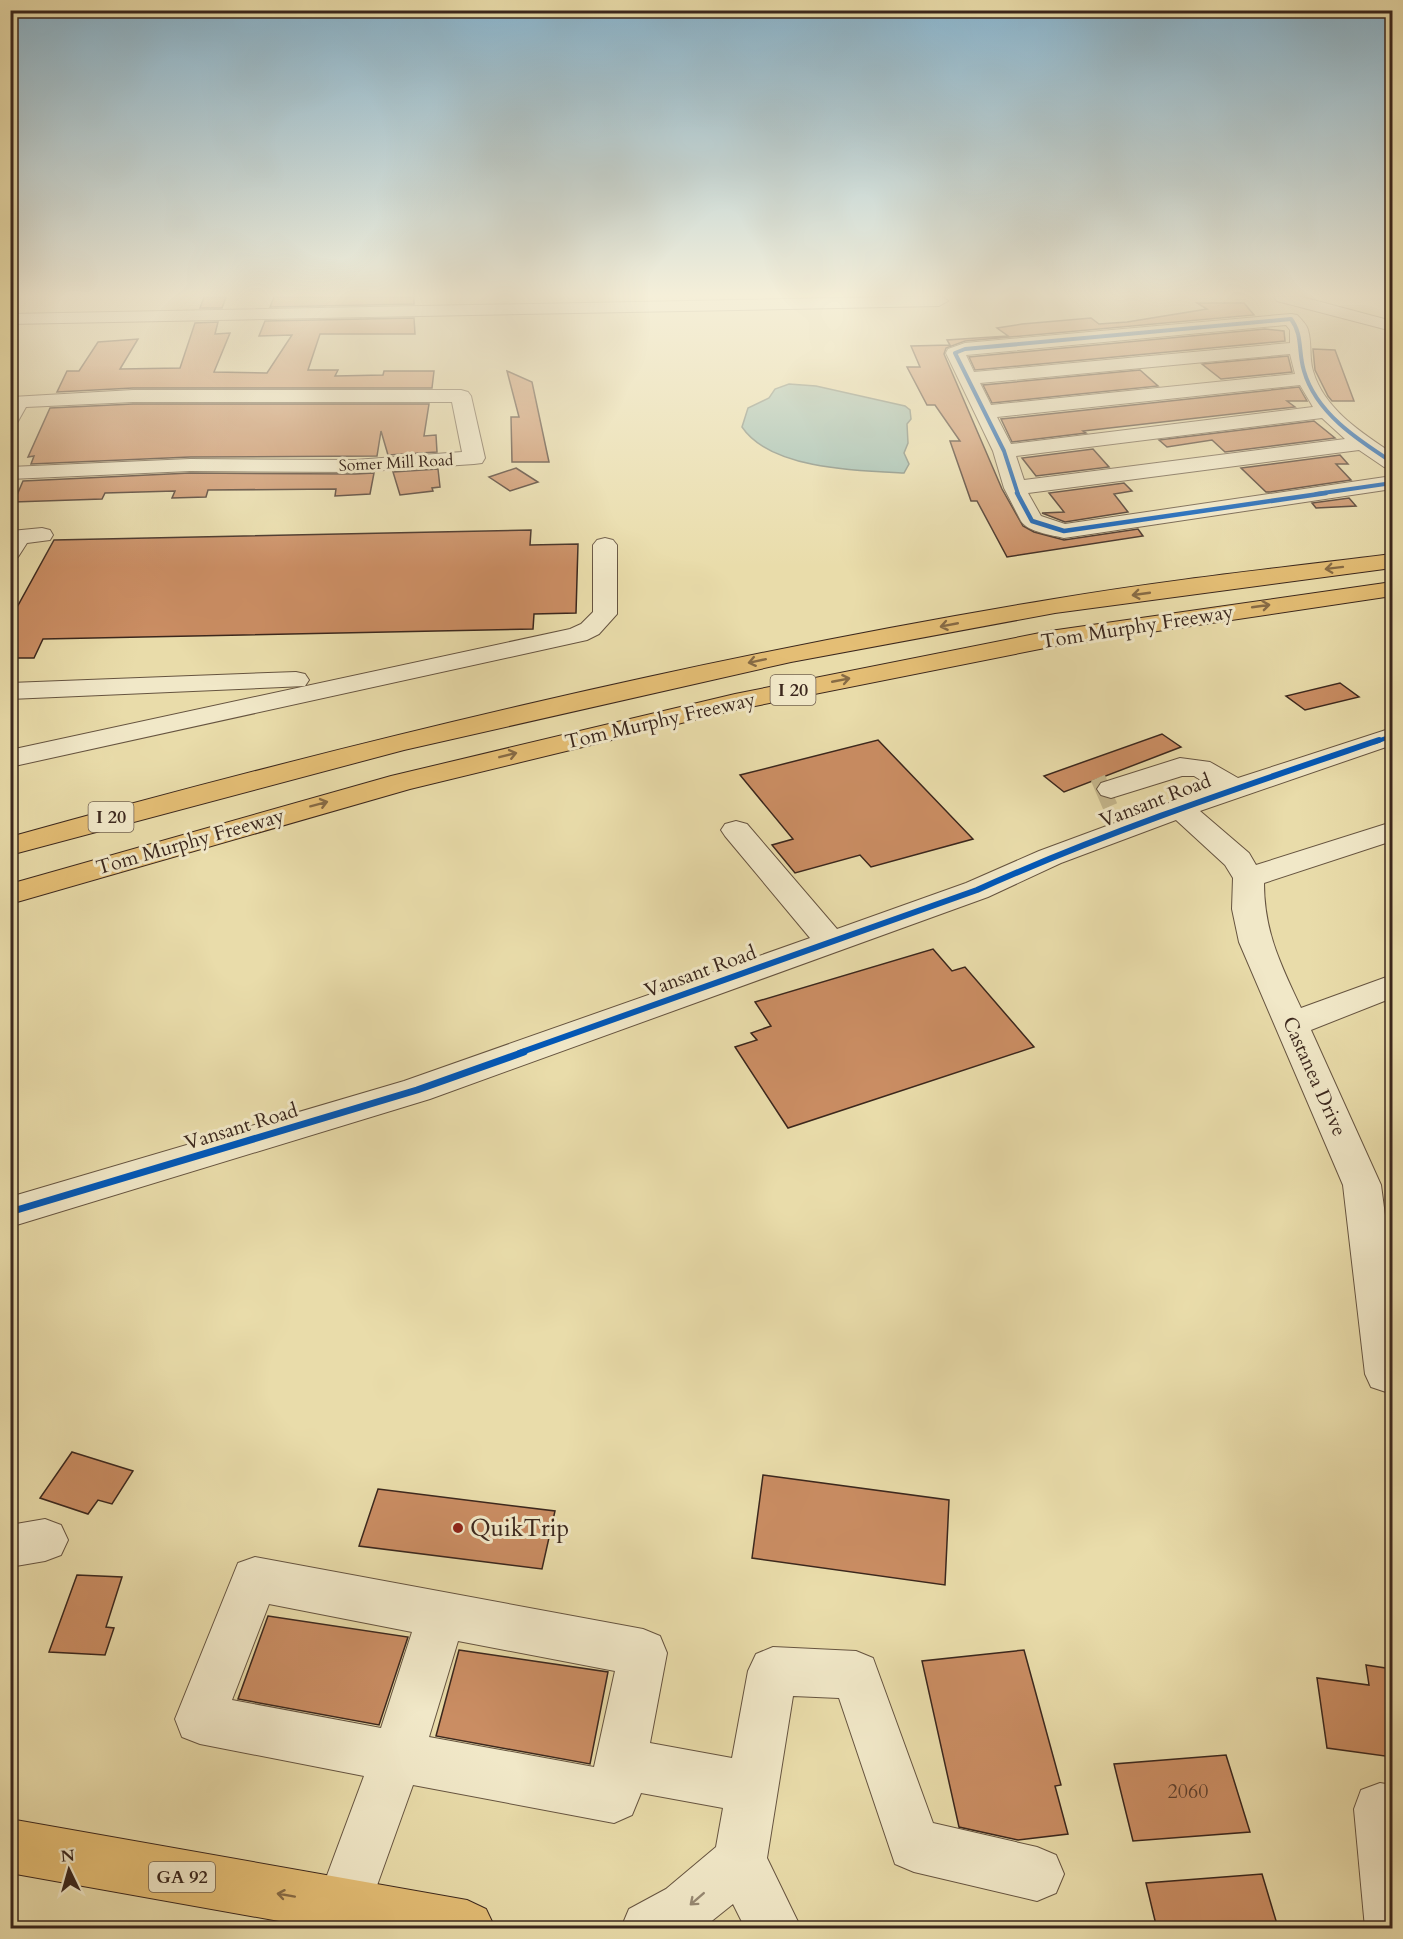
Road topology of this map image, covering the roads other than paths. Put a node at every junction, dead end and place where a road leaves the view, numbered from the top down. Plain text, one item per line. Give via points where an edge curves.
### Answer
1 (972, 387) edge
2 (1222, 387) edge
3 (1311, 387) edge
4 (1326, 411) junction
5 (984, 412) junction
6 (10, 419) edge
7 (1362, 443) junction
8 (1004, 451) junction
9 (1392, 462) edge
10 (10, 473) edge
11 (1392, 483) edge
12 (1016, 488) junction
13 (42, 535) dead end
14 (605, 545) dead end
15 (10, 552) edge
16 (1392, 561) edge
17 (1392, 589) edge
18 (382, 677) junction
19 (10, 692) edge
20 (1392, 736) edge
21 (10, 759) edge
22 (1155, 774) junction
23 (1234, 788) junction
24 (211, 789) junction
25 (1107, 792) junction
26 (1180, 808) junction
27 (1127, 828) junction
28 (10, 830) edge
29 (736, 830) dead end
30 (1392, 831) edge
31 (202, 837) junction
32 (10, 846) edge
33 (1248, 878) junction
34 (10, 894) edge
35 (10, 904) edge
36 (831, 942) junction
37 (1392, 987) edge
38 (1292, 1024) junction
39 (10, 1212) edge
40 (1384, 1287) edge
41 (1386, 1374) dead end
42 (442, 1614) junction
43 (397, 1757) junction
44 (620, 1763) junction
45 (752, 1788) junction
46 (1386, 1810) edge
47 (10, 1846) edge
48 (740, 1861) junction
49 (1036, 1874) dead end
50 (341, 1917) edge
51 (467, 1929) edge
52 (648, 1929) edge
53 (774, 1929) edge
54 (1392, 1929) edge

1 - 5 street
2 - 5 street
3 - 4 street
4 - 7 street
4 - 8 street
5 - 8 street
6 - 10 street, Somer Mill Road via 19,401 133,396 461,396 474,458 355,466 190,465
7 - 9 street
7 - 12 street
8 - 12 street
11 - 12 street via 1064,531 1032,521
13 - 15 street via 19,536
14 - 18 street via 605,614 590,629 578,635
16 -> 24 main road, Tom Murphy Freeway / I 20 via 1059,605 813,650 598,694
31 -> 17 main road, Tom Murphy Freeway / I 20 via 412,779 747,700 1050,639
18 - 19 street
18 - 21 street
20 - 23 street, Vansant Road
22 - 23 street via 1180,767 1200,768
22 - 25 street
22 - 26 street
23 - 26 street, Vansant Road
24 - 28 main road
24 - 32 main road, Tom Murphy Freeway / I 20
25 - 26 street
25 - 27 street
26 - 27 street, Vansant Road
26 - 33 street via 1238,860
27 - 36 street, Vansant Road via 977,890
29 - 36 street
30 - 33 street
31 - 34 main road, Tom Murphy Freeway / I 20
31 - 35 main road
33 - 38 street, Castanea Drive via 1248,909 1256,942
36 - 39 street, Vansant Road via 417,1090
37 - 38 street
38 - 40 street, Castanea Drive via 1362,1185
40 - 41 street, Castanea Drive
42 - 43 street
42 - 43 street via 255,1579 200,1719
42 - 44 street via 643,1653
43 - 44 street via 614,1797
43 - 50 street
44 - 45 street
45 - 48 street
45 - 49 street via 773,1671 856,1675 914,1845
46 - 54 street
50 -> 47 main road, GA 92
48 -> 52 street via 689,1906
48 - 53 street
50 - 51 main road, GA 92

